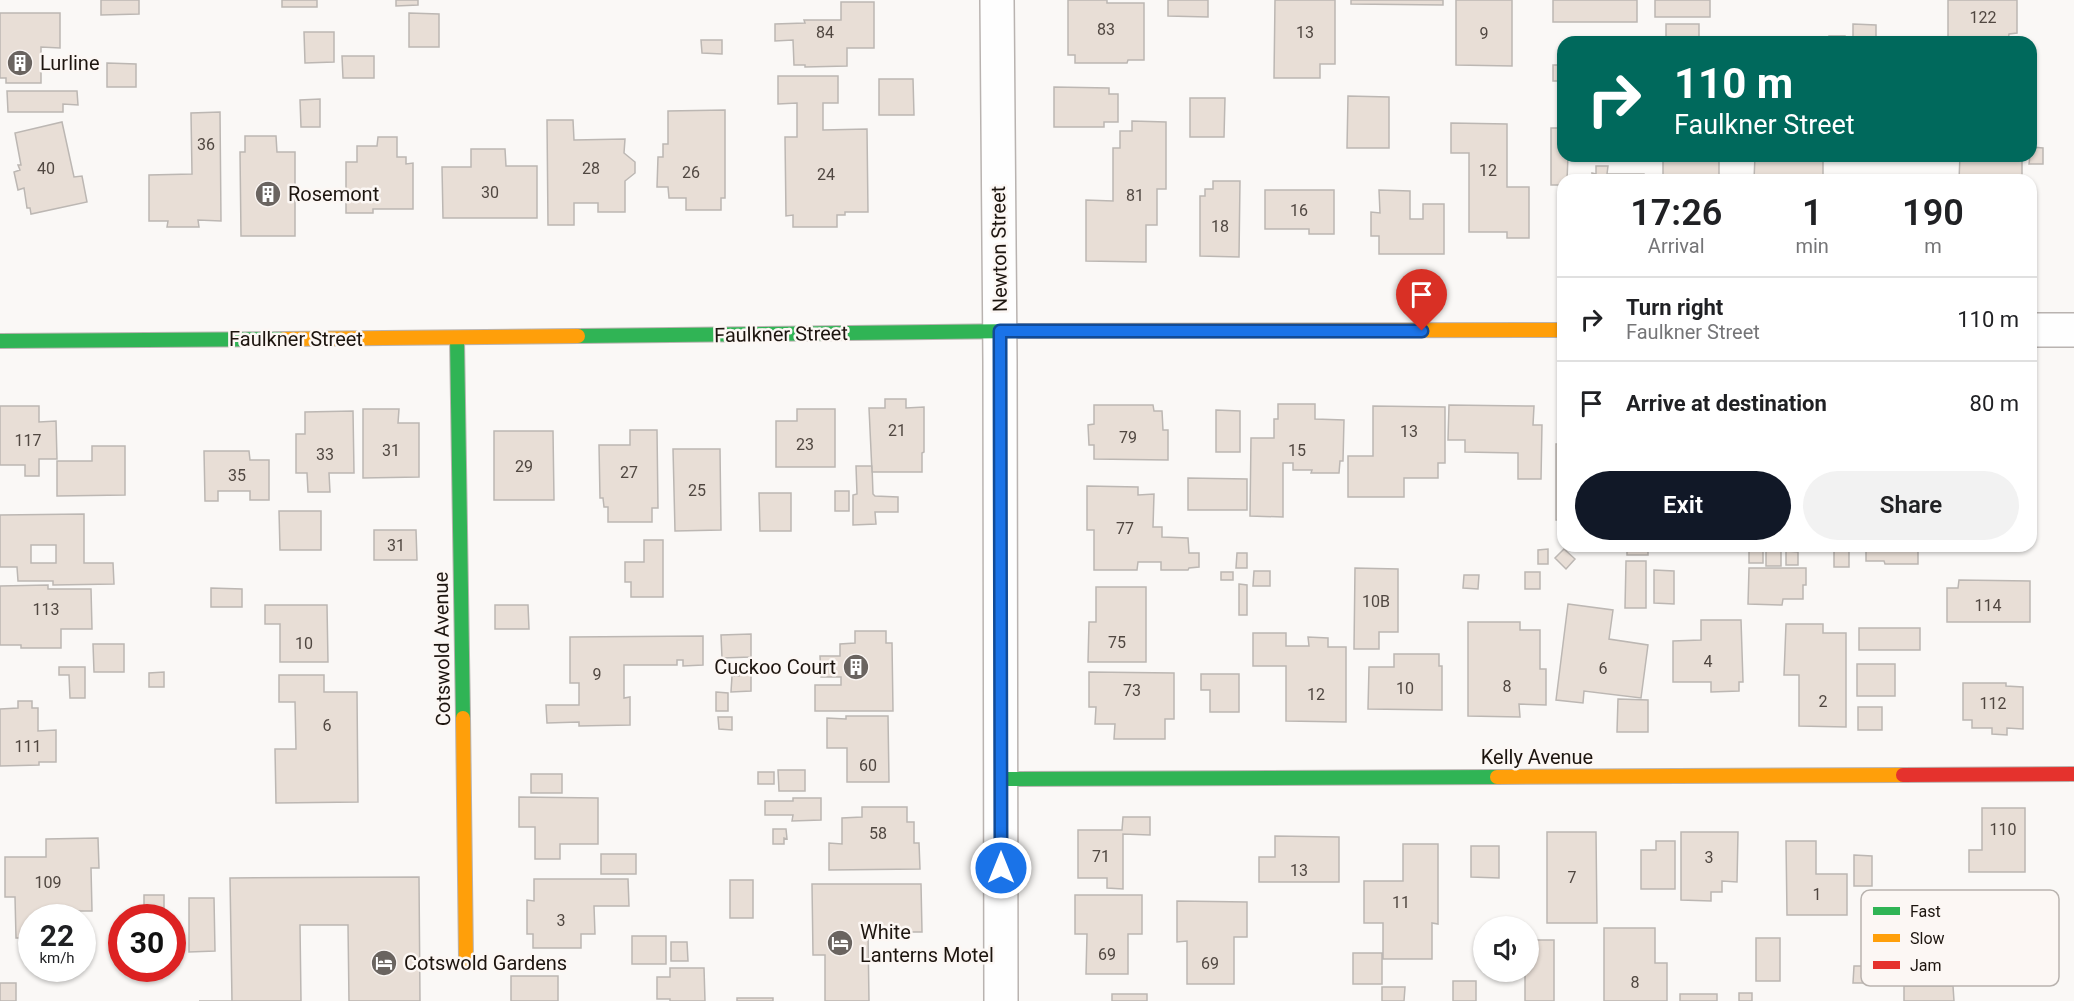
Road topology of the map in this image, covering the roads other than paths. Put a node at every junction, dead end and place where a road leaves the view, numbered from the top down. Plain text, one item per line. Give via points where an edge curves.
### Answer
1 (997, 0) edge
2 (1557, 330) edge
3 (2037, 330) edge
4 (2074, 330) edge
5 (1000, 331) junction
6 (458, 338) junction
7 (0, 341) edge
8 (2074, 774) edge
9 (1001, 779) junction
10 (466, 959) dead end
11 (1001, 1001) edge

1 - 5 street, Newton Street
2 - 5 street, Faulkner Street
3 - 4 street
5 - 6 street, Faulkner Street
5 - 9 street, Newton Street
6 - 7 street, Faulkner Street
6 - 10 street, Cotswold Avenue
8 - 9 street, Kelly Avenue
9 - 11 street, Newton Street

